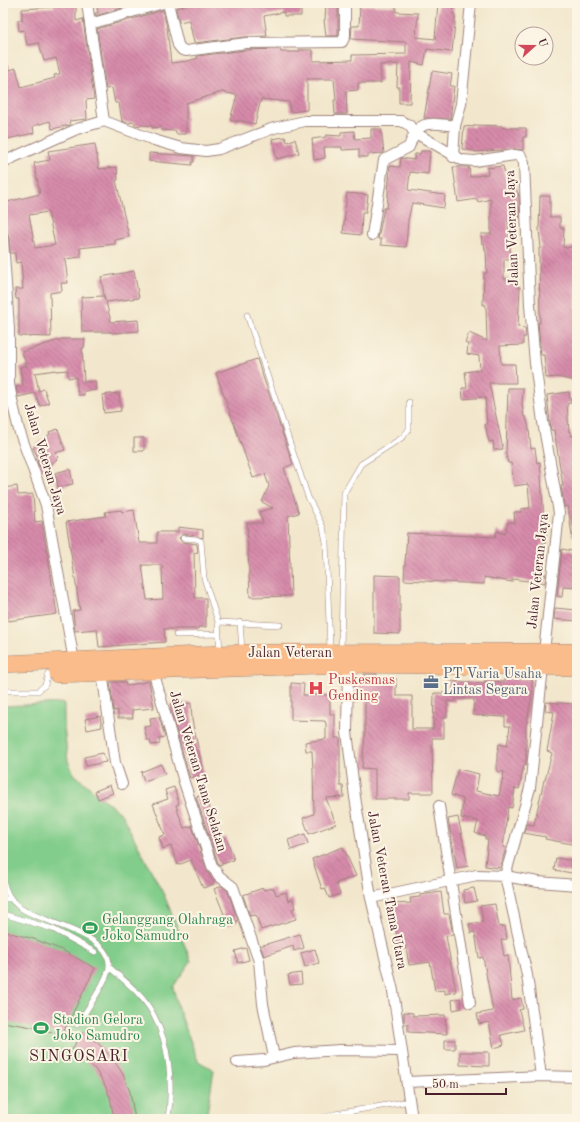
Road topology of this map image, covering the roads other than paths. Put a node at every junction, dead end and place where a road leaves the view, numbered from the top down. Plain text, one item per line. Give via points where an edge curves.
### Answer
1 (87, 3) edge
2 (163, 3) edge
3 (168, 3) edge
4 (345, 3) edge
5 (471, 3) edge
6 (90, 24) junction
7 (104, 122) junction
8 (455, 126) junction
9 (414, 132) junction
10 (453, 156) junction
11 (3, 162) edge
12 (372, 235) dead end
13 (3, 239) edge
14 (247, 315) dead end
15 (408, 402) dead end
16 (183, 538) dead end
17 (218, 622) junction
18 (240, 622) junction
19 (280, 625) dead end
20 (218, 634) junction
21 (176, 635) dead end
22 (577, 652) edge
23 (243, 654) junction
24 (220, 655) junction
25 (340, 657) junction
26 (543, 659) junction
27 (74, 661) junction
28 (3, 664) edge
29 (577, 667) edge
30 (154, 670) junction
31 (102, 672) junction
32 (48, 674) junction
33 (3, 675) edge
34 (3, 691) edge
35 (122, 784) dead end
36 (439, 806) dead end
37 (505, 876) junction
38 (3, 879) edge
39 (450, 880) junction
40 (577, 884) edge
41 (371, 898) junction
42 (3, 899) edge
43 (11, 899) junction
44 (3, 908) edge
45 (6, 914) edge
46 (95, 952) dead end
47 (109, 967) junction
48 (470, 1003) dead end
49 (77, 1024) dead end
50 (401, 1051) junction
51 (274, 1057) junction
52 (237, 1062) dead end
53 (541, 1076) junction
54 (577, 1077) edge
55 (407, 1082) junction
56 (410, 1101) junction
57 (168, 1119) edge
58 (319, 1119) edge
59 (412, 1119) edge

1 - 6 street
2 - 6 street
3 - 4 street via 178,45 186,51 246,43 340,42 345,38
5 - 8 street via 461,104
6 - 7 street
7 - 9 street, Jalan Veteran Jaya via 181,148 206,150 220,149 274,128 305,121 401,121 409,125
7 - 11 street via 77,129
8 - 9 street via 429,123
8 - 10 street
9 - 10 street, Jalan Veteran Jaya
9 - 12 street via 410,146 384,160
10 - 26 street, Jalan Veteran Jaya via 475,161 518,155 524,163 534,363 559,513
13 - 27 street, Jalan Veteran Jaya via 10,329 9,384 19,430 46,505
14 - 25 lane via 308,497 323,526
15 - 25 lane via 409,429 403,437 361,464 344,492
16 - 17 lane via 201,541 204,578
17 - 18 lane
17 - 20 lane
18 - 19 lane
18 - 23 lane
20 - 21 lane
20 - 24 lane
22 - 26 highway, Jalan Veteran
23 - 24 highway, Jalan Veteran
23 - 25 highway, Jalan Veteran
24 - 27 highway, Jalan Veteran
25 - 26 highway, Jalan Veteran
25 - 30 highway, Jalan Veteran
25 - 41 street, Jalan Veteran Tama Utara via 356,804
26 - 29 highway, Jalan Veteran
26 - 37 street via 530,788
27 - 28 highway, Jalan Veteran
30 - 31 highway, Jalan Veteran
30 - 51 street, Jalan Veteran Tana Selatan via 184,782 212,866 219,876 233,887 259,961 262,1004
31 - 32 highway, Jalan Veteran
31 - 35 street via 115,763
32 - 33 highway, Jalan Veteran
32 - 34 lane via 45,686 38,691
36 - 39 street
37 - 39 street via 477,875
37 - 40 street via 538,882
37 - 53 street via 527,975
38 - 43 lane
39 - 41 street
39 - 48 street
41 - 50 street, Jalan Veteran Tama Utara via 389,970
42 - 43 lane
43 - 47 lane via 20,908 66,926 99,946 108,955
44 - 45 lane
45 - 46 lane via 53,929
47 - 49 lane via 103,983
47 - 57 lane via 135,990 153,1014 164,1041 169,1074
50 - 51 street via 340,1050
50 - 55 street, Jalan Veteran Tama Utara
51 - 52 street
53 - 54 street
53 - 55 street
55 - 56 street, Jalan Veteran Tama Utara
56 - 58 lane
56 - 59 street, Jalan Veteran Tama Utara

